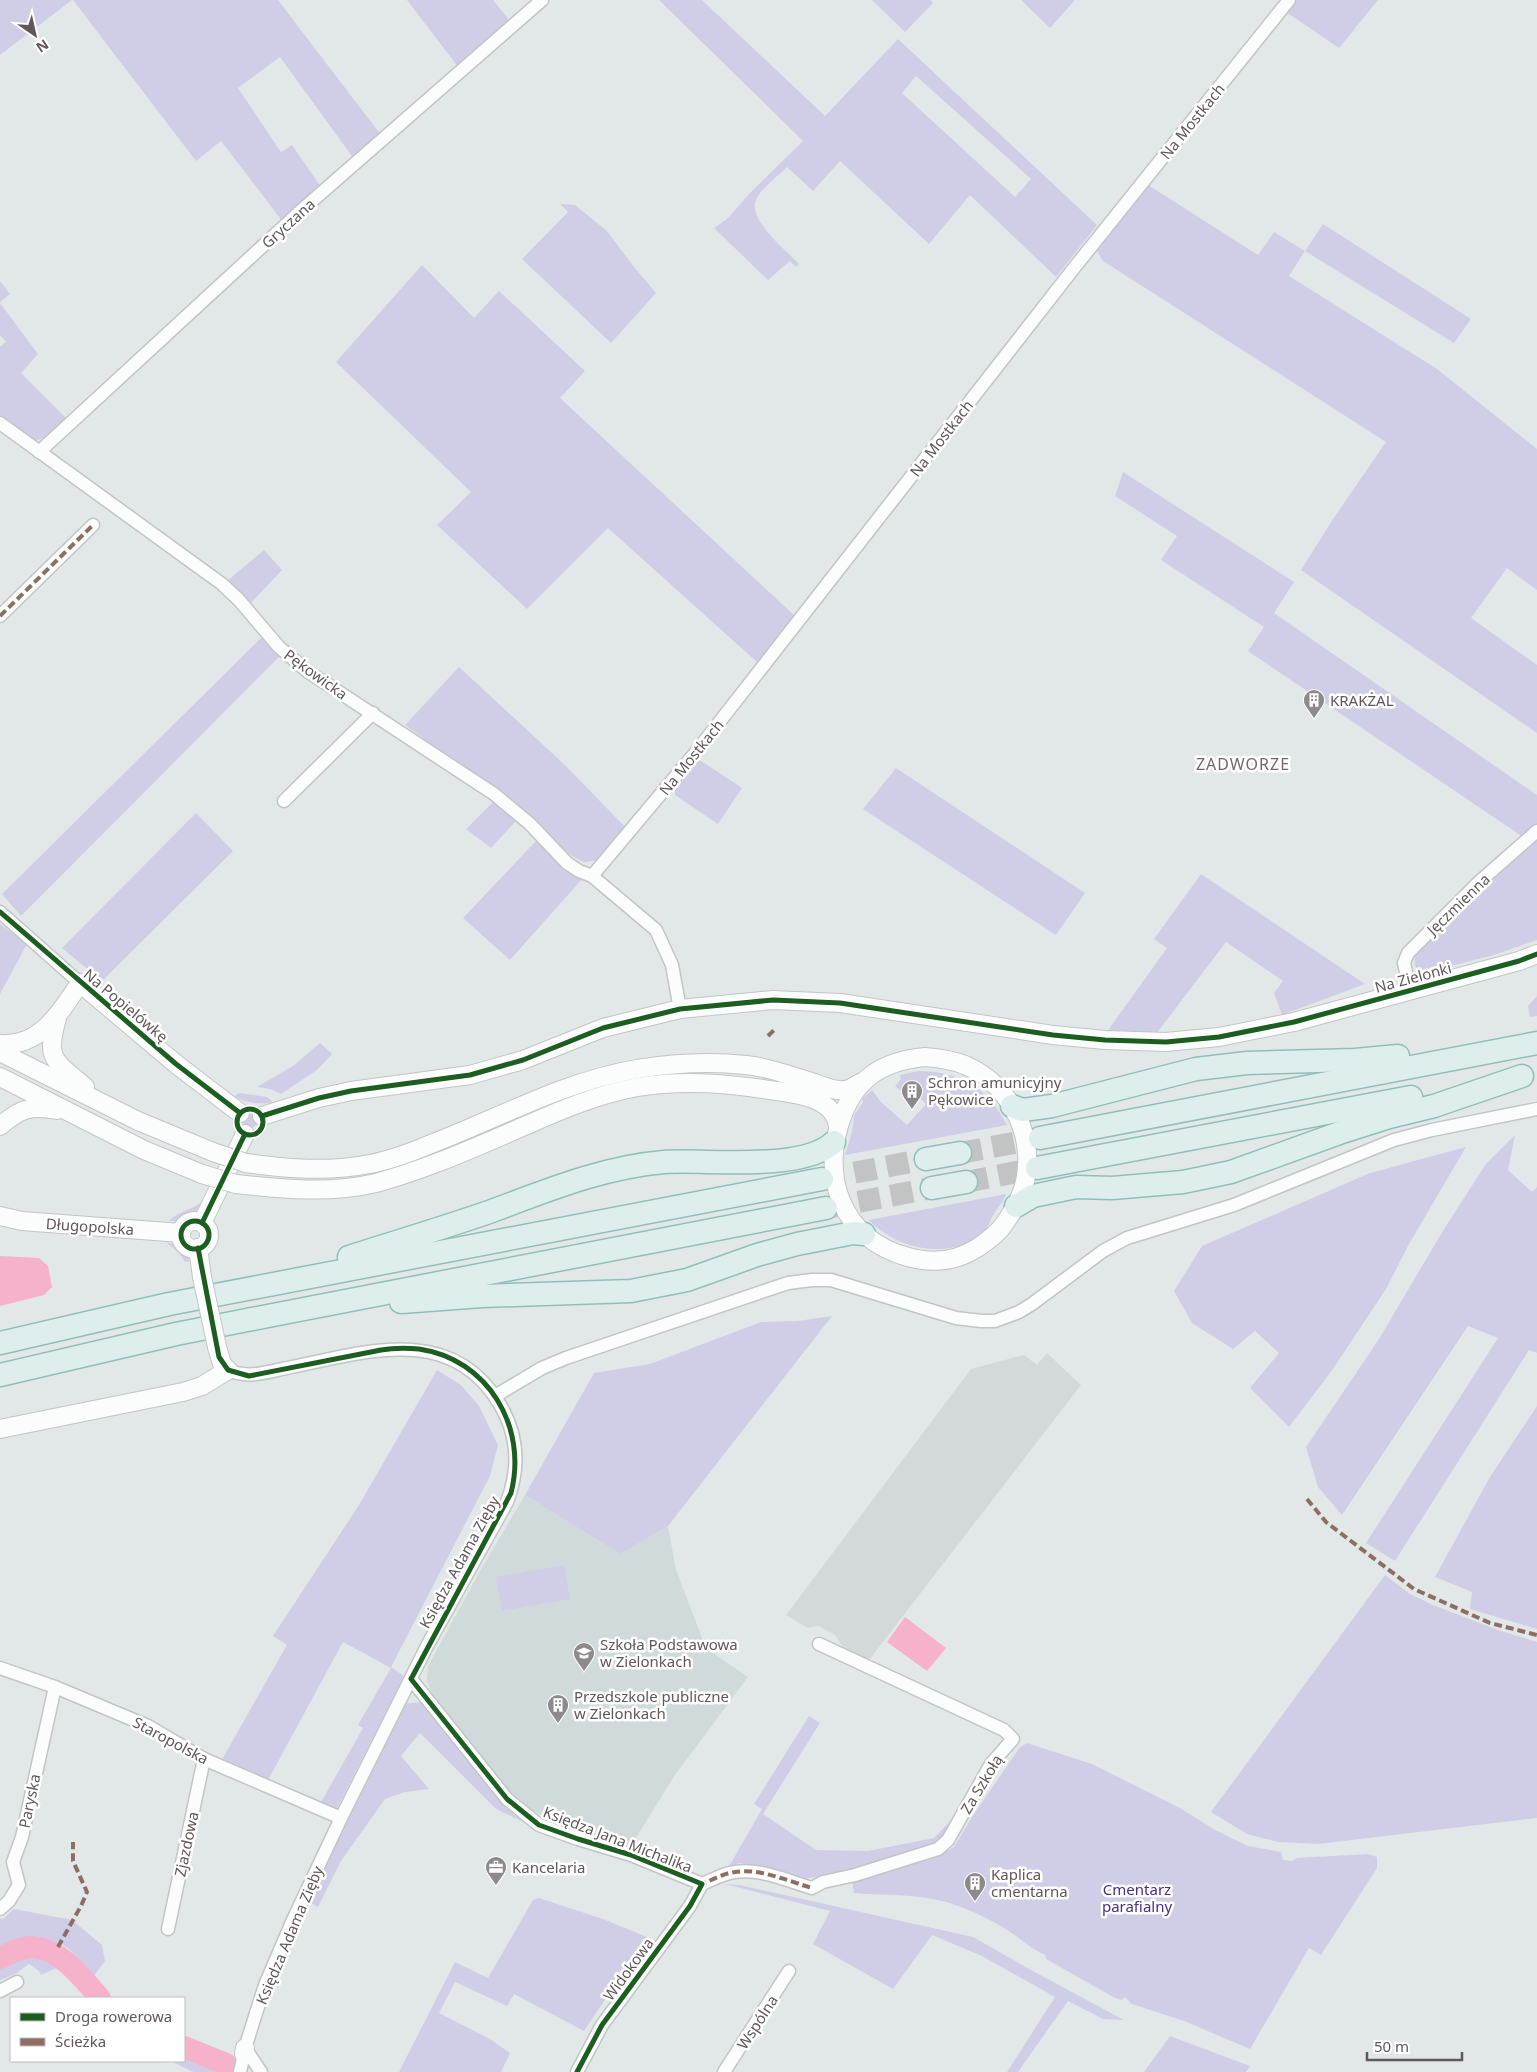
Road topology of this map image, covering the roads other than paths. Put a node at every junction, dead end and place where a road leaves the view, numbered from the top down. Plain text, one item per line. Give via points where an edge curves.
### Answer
1 (542, 0) edge
2 (1289, 0) edge
3 (0, 424) edge
4 (39, 452) junction
5 (93, 525) dead end
6 (0, 616) edge
7 (373, 713) junction
8 (284, 801) dead end
9 (1537, 831) edge
10 (592, 876) junction
11 (0, 912) edge
12 (1537, 954) edge
13 (80, 983) junction
14 (1410, 990) junction
15 (680, 1009) junction
16 (57, 1017) junction
17 (1537, 1042) edge
18 (0, 1044) edge
19 (0, 1052) edge
20 (1481, 1053) junction
21 (1529, 1074) edge
22 (0, 1077) edge
23 (862, 1082) junction
24 (104, 1104) junction
25 (1012, 1106) junction
26 (1537, 1109) edge
27 (70, 1112) junction
28 (240, 1113) junction
29 (262, 1116) junction
30 (0, 1126) edge
31 (245, 1134) junction
32 (836, 1134) junction
33 (1040, 1138) tunnel mouth
34 (960, 1153) tunnel mouth
35 (926, 1159) tunnel mouth
36 (1037, 1168) tunnel mouth
37 (822, 1179) tunnel mouth
38 (966, 1182) tunnel mouth
39 (932, 1188) tunnel mouth
40 (1016, 1206) junction
41 (826, 1208) tunnel mouth
42 (0, 1216) edge
43 (202, 1223) junction
44 (181, 1233) junction
45 (864, 1234) junction
46 (198, 1248) junction
47 (241, 1290) junction
48 (321, 1305) junction
49 (0, 1343) edge
50 (228, 1370) junction
51 (0, 1375) edge
52 (495, 1396) junction
53 (0, 1429) edge
54 (819, 1644) dead end
55 (0, 1668) edge
56 (411, 1679) junction
57 (55, 1687) junction
58 (204, 1759) junction
59 (341, 1818) junction
60 (702, 1884) junction
61 (812, 1888) joint
62 (0, 1909) edge
63 (168, 1929) dead end
64 (789, 1971) dead end
65 (17, 1982) dead end
66 (0, 1991) edge
67 (244, 2051) junction
68 (240, 2072) edge
69 (261, 2072) edge
70 (577, 2072) edge
71 (724, 2072) edge

1 - 4 street, Gryczana via 304,208
2 - 10 street, Na Mostkach via 1068,275 696,752
3 - 4 street, Pękowicka
4 - 7 street, Pękowicka via 222,584 279,647 307,672
5 - 6 street
7 - 8 street
7 - 10 street, Pękowicka via 494,794 530,824 567,862
9 - 14 street, Jęczmienna via 1408,953 1404,963
10 - 15 street, Pękowicka via 656,930 672,965
11 - 13 street, Na Popielówkę
12 - 14 main road, Na Zielonki
13 - 16 main road
13 - 28 main road, Na Popielówkę
14 - 15 main road, Na Zielonki via 1294,1022 1219,1037 1145,1042 1053,1035 840,1003 773,1000
15 - 29 main road, Na Zielonki via 603,1028 523,1060 470,1075 351,1091
16 - 18 main road via 39,1035 11,1045
16 - 24 main road via 51,1040 54,1057
17 - 20 highway
19 - 24 main road
20 - 25 highway via 1423,1052 1355,1060 1221,1066 1196,1069 1052,1106 1023,1110
20 - 33 highway
21 - 36 highway
21 - 40 highway via 1345,1131 1231,1172 1183,1182 1112,1188 1076,1187 1033,1196
22 - 27 main road
23 - 24 main road, bridge via 844,1090 748,1065 713,1062 612,1073 443,1140 371,1164 306,1170 246,1163 165,1134
23 - 25 main road via 896,1063 939,1058 977,1071 1000,1089
23 - 32 main road via 847,1103
25 - 40 main road via 1022,1128 1027,1160
26 - 52 street via 1394,1140 1234,1204 1127,1238 1008,1317 981,1321 956,1318 831,1280 788,1283 566,1358 542,1368
27 - 30 main road via 29,1108 19,1111
27 - 32 main road, bridge via 144,1150 202,1174 236,1184 298,1190 376,1183 431,1165 590,1100 662,1084 709,1083 796,1094 827,1107 836,1116
28 - 29 main road via 252,1108
28 - 31 main road via 237,1125
29 - 31 main road via 263,1125 258,1132
31 - 43 main road
32 - 45 main road via 832,1162 836,1189 848,1214
32 - 47 highway via 820,1152 796,1158 665,1162 588,1177 455,1224
34 - 35 highway
37 - 47 highway
38 - 39 highway
40 - 45 main road via 992,1238 954,1260 936,1262 911,1258 887,1250
41 - 48 highway
42 - 44 main road, Długopolska
43 - 44 main road via 189,1222
43 - 46 main road via 208,1237
44 - 46 main road via 186,1245
45 - 48 highway via 853,1233 797,1244 687,1280 631,1291
46 - 50 main road, bridge via 217,1347 222,1364
47 - 49 highway
48 - 51 highway via 176,1334
50 - 52 street, Księdza Adama Zięby via 249,1376 381,1350 420,1349 464,1366 480,1378
50 - 53 main road via 202,1386 183,1392
52 - 56 street, Księdza Adama Zięby via 510,1424 515,1448 515,1477 511,1492
54 - 61 street, Za Szkołą via 1004,1730 1013,1739 991,1764 948,1840 938,1849
55 - 57 street, Staropolska
56 - 59 street, Księdza Adama Zięby
56 - 60 street, Księdza Jana Michalika via 507,1799 539,1824 632,1855
57 - 58 street, Staropolska via 148,1726
57 - 62 street, Paryska via 22,1838 13,1862 19,1885
58 - 59 street, Staropolska
58 - 63 street, Zjazdowa
59 - 67 street, Księdza Adama Zięby via 269,1976
60 - 61 street, Księdza Jana Michalika via 734,1872 750,1871
60 - 70 street, Widokowa via 690,1906 602,2025
64 - 71 street, Wspólna
65 - 66 street
67 - 68 street, Księdza Adama Zięby
67 - 69 street

